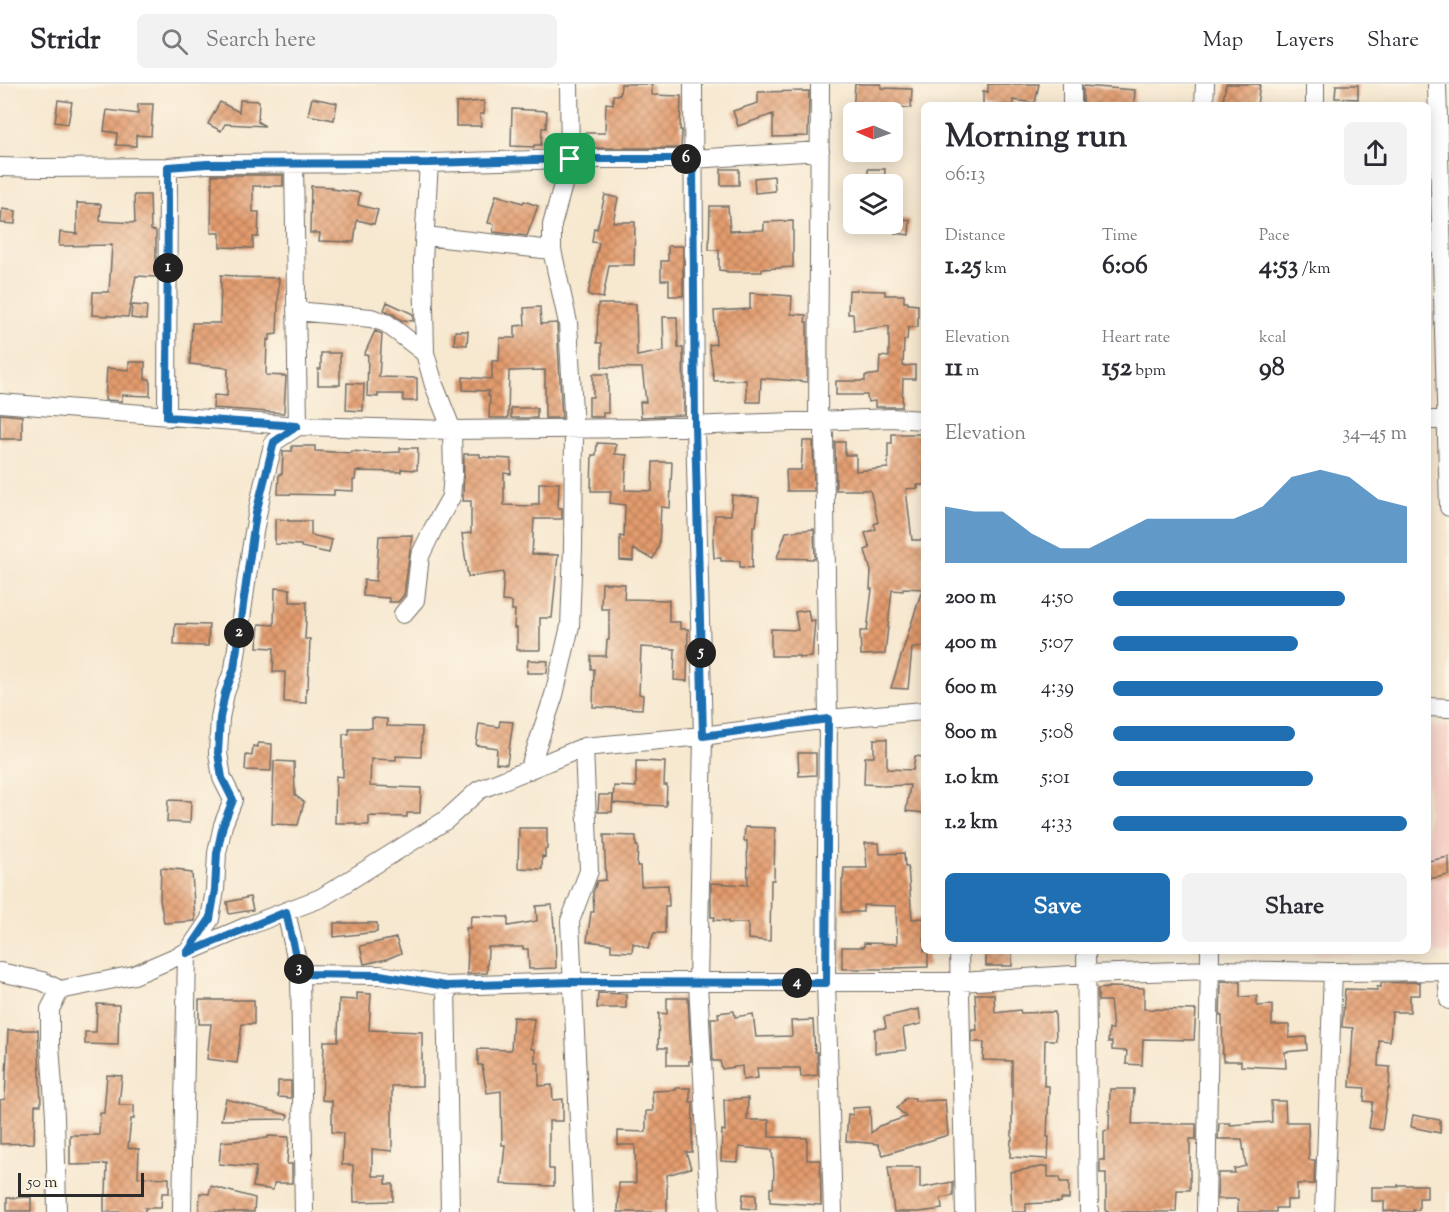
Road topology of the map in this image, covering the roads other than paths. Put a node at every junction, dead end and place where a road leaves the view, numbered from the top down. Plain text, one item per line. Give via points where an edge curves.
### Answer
1 (569, 84) edge
2 (693, 84) edge
3 (820, 84) edge
4 (1072, 84) edge
5 (1205, 84) edge
6 (1315, 84) edge
7 (1437, 84) edge
8 (1072, 102) edge
9 (1204, 102) edge
10 (1316, 102) edge
11 (820, 151) junction
12 (570, 159) junction
13 (693, 159) junction
14 (294, 163) junction
15 (429, 163) junction
16 (0, 167) edge
17 (168, 167) junction
18 (425, 236) junction
19 (552, 250) junction
20 (296, 311) junction
21 (425, 353) junction
22 (0, 403) edge
23 (167, 417) junction
24 (921, 420) edge
25 (1431, 420) edge
26 (1449, 420) edge
27 (297, 426) junction
28 (695, 426) junction
29 (821, 427) junction
30 (573, 429) junction
31 (452, 430) junction
32 (1449, 507) edge
33 (403, 614) dead end
34 (1431, 707) edge
35 (1449, 708) edge
36 (921, 711) edge
37 (828, 719) junction
38 (703, 736) junction
39 (584, 747) junction
40 (529, 770) junction
41 (286, 912) junction
42 (187, 953) junction
43 (959, 954) edge
44 (1086, 954) edge
45 (1210, 954) edge
46 (1210, 970) junction
47 (1448, 971) edge
48 (0, 972) edge
49 (1333, 972) junction
50 (300, 974) junction
51 (1087, 974) junction
52 (573, 982) junction
53 (960, 982) junction
54 (698, 983) junction
55 (826, 983) junction
56 (446, 986) junction
57 (60, 990) junction
58 (1449, 1000) edge
59 (57, 1212) edge
60 (182, 1212) edge
61 (304, 1212) edge
62 (450, 1212) edge
63 (583, 1212) edge
64 (711, 1212) edge
65 (833, 1212) edge
66 (965, 1212) edge
67 (1089, 1212) edge
68 (1206, 1212) edge
69 (1324, 1212) edge

1 - 12 street
2 - 13 street
3 - 11 street
4 - 8 street
5 - 9 street
6 - 10 street
7 - 32 street
11 - 13 street
11 - 29 street
12 - 13 street
12 - 15 street
12 - 19 street via 552,225
13 - 28 street
14 - 15 street
14 - 17 street
14 - 20 street
15 - 18 street
16 - 17 street
17 - 23 street
18 - 19 street
18 - 21 street
19 - 30 street via 568,323
20 - 21 street via 387,323
20 - 27 street
21 - 31 street
22 - 23 street
23 - 27 street
24 - 29 street via 891,418
25 - 26 street
27 - 31 street
27 - 42 street via 274,442 256,513 234,669 220,718 218,753 222,778 233,800 219,843 210,919
28 - 29 street
28 - 30 street
28 - 38 street
29 - 37 street
30 - 31 street
30 - 40 street via 570,626 554,695
31 - 33 street via 450,496 420,556 415,600
34 - 35 street
36 - 37 street
37 - 38 street
37 - 55 street
38 - 39 street
38 - 54 street
39 - 40 street
39 - 52 street via 589,871 570,921
40 - 41 street via 480,790 446,820 321,898
41 - 42 street
41 - 50 street
42 - 57 street via 134,975
42 - 60 street
43 - 53 street
44 - 51 street
45 - 46 street
46 - 49 street
46 - 51 street
46 - 68 street
47 - 49 street
47 - 58 street
48 - 57 street via 42,981
49 - 69 street
50 - 56 street via 380,975
50 - 61 street
51 - 53 street
51 - 67 street
52 - 54 street
52 - 56 street
52 - 63 street
53 - 55 street
53 - 66 street
54 - 55 street
54 - 64 street
55 - 65 street
56 - 62 street
57 - 59 street via 50,1009

